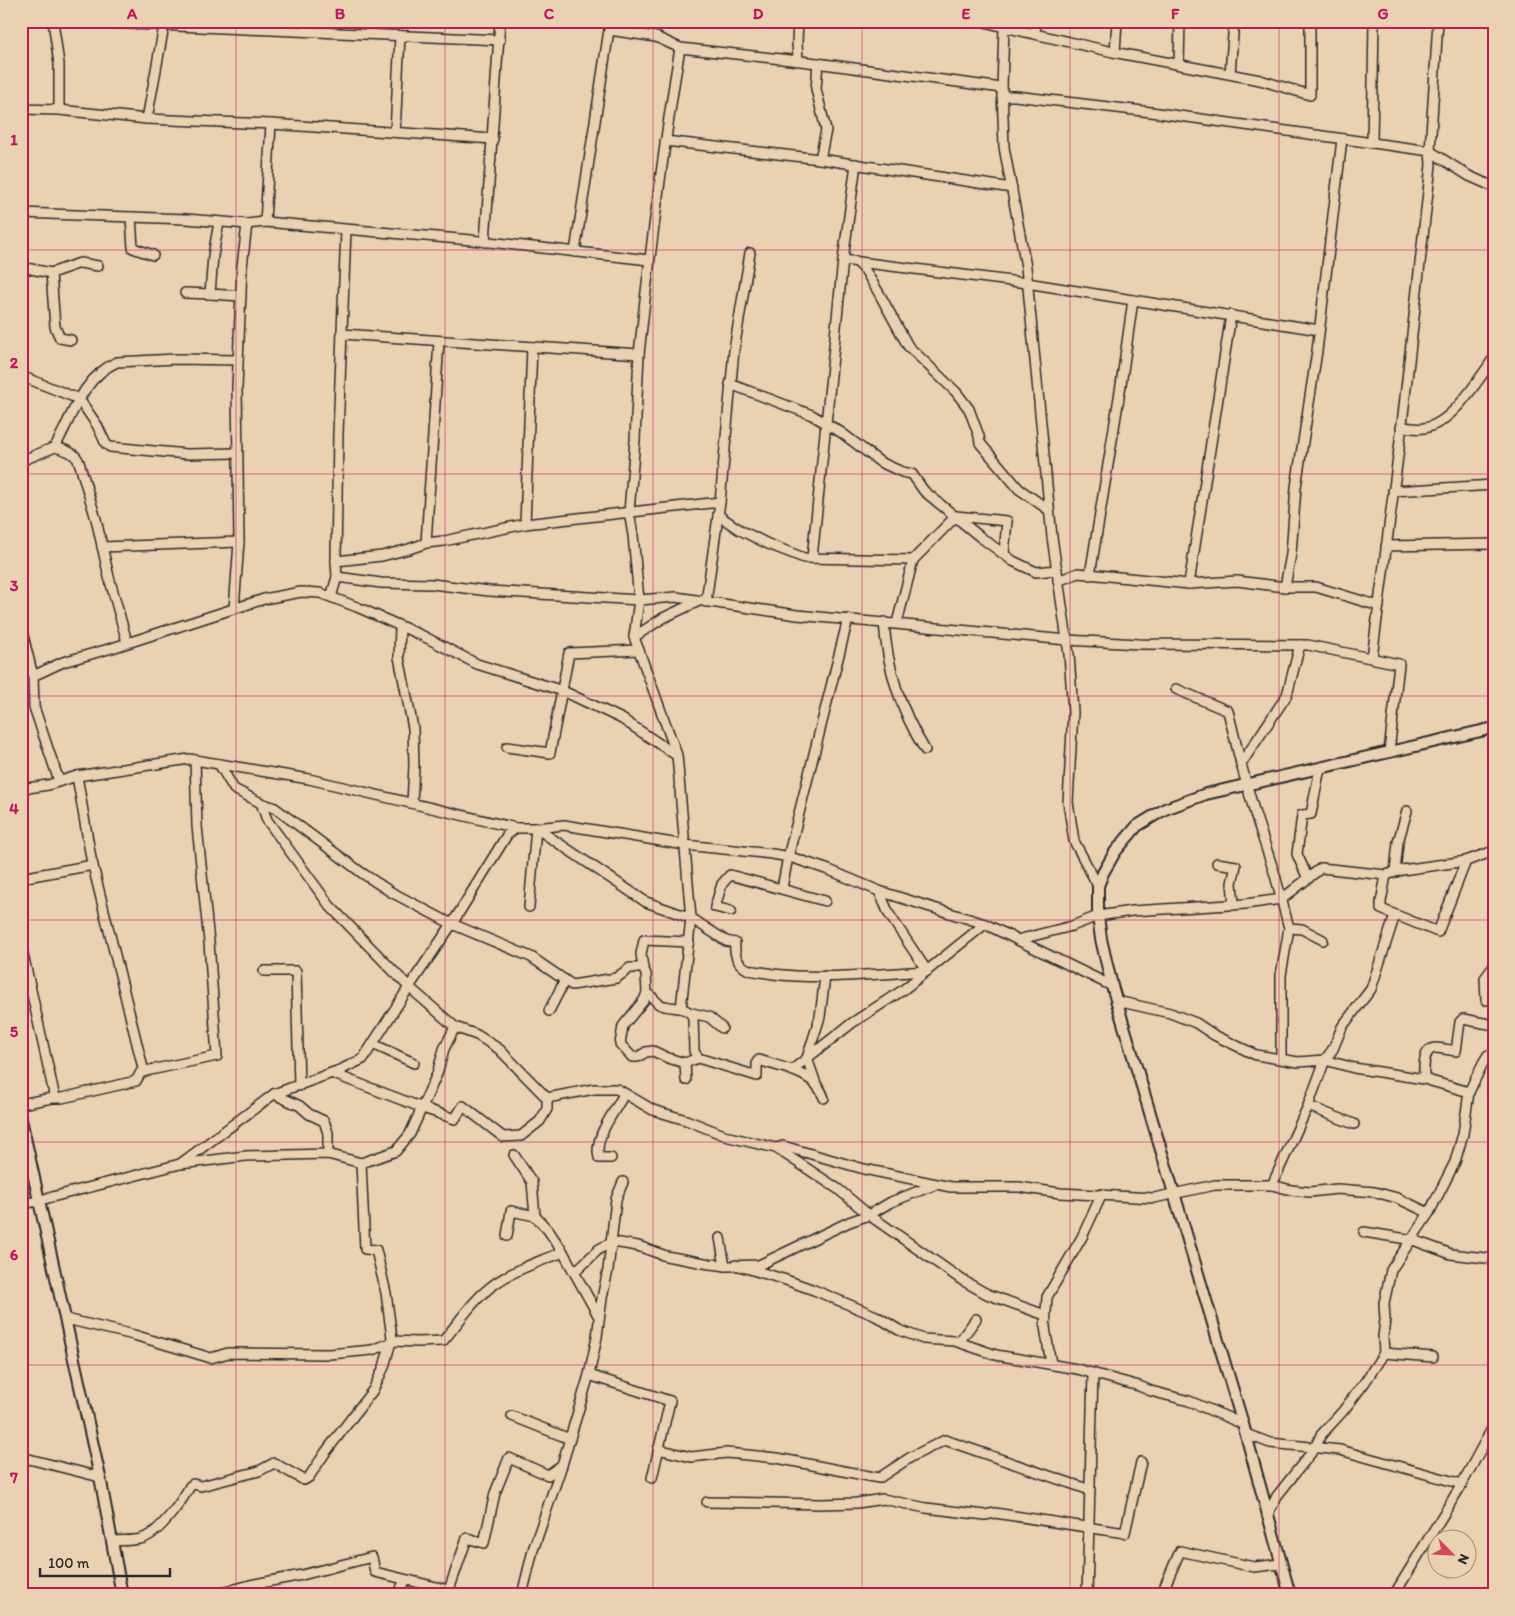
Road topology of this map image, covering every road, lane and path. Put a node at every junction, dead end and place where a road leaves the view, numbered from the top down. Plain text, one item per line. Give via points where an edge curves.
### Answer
1 (53, 21) edge
2 (96, 21) edge
3 (500, 21) edge
4 (798, 21) edge
5 (981, 21) edge
6 (1036, 21) edge
7 (1117, 21) edge
8 (1180, 21) edge
9 (1234, 21) edge
10 (1310, 21) edge
11 (1374, 21) edge
12 (1438, 21) edge
13 (164, 26) junction
14 (1004, 27) junction
15 (1035, 33) junction
16 (400, 36) junction
17 (500, 40) junction
18 (680, 48) junction
19 (1115, 52) junction
20 (798, 60) junction
21 (818, 63) junction
22 (1179, 64) junction
23 (1230, 74) junction
24 (1002, 92) junction
25 (21, 109) edge
26 (60, 110) junction
27 (147, 120) junction
28 (271, 124) junction
29 (395, 132) junction
30 (493, 139) junction
31 (1342, 139) junction
32 (665, 141) junction
33 (1372, 143) junction
34 (1430, 151) junction
35 (820, 159) junction
36 (856, 164) junction
37 (1012, 188) junction
38 (1494, 188) edge
39 (21, 213) edge
40 (131, 217) junction
41 (219, 222) junction
42 (265, 222) junction
43 (247, 224) junction
44 (346, 230) junction
45 (485, 242) junction
46 (844, 248) junction
47 (575, 252) junction
48 (750, 253) dead end
49 (153, 255) dead end
50 (649, 260) junction
51 (842, 260) junction
52 (857, 262) junction
53 (98, 266) dead end
54 (21, 267) edge
55 (51, 273) junction
56 (1027, 283) junction
57 (185, 293) dead end
58 (210, 294) junction
59 (241, 296) junction
60 (1133, 300) junction
61 (1230, 315) junction
62 (1319, 330) junction
63 (342, 334) junction
64 (71, 340) dead end
65 (439, 341) junction
66 (532, 347) junction
67 (639, 354) junction
68 (1494, 358) edge
69 (238, 360) junction
70 (21, 376) edge
71 (730, 384) junction
72 (79, 399) junction
73 (826, 423) junction
74 (1401, 426) junction
75 (55, 447) junction
76 (237, 453) junction
77 (21, 462) edge
78 (1494, 485) edge
79 (1393, 492) junction
80 (720, 502) junction
81 (1049, 510) junction
82 (628, 512) junction
83 (718, 515) junction
84 (956, 516) junction
85 (525, 524) junction
86 (239, 542) junction
87 (426, 543) junction
88 (1494, 544) edge
89 (1386, 546) junction
90 (102, 547) junction
91 (1004, 554) junction
92 (812, 558) junction
93 (913, 560) junction
94 (336, 561) junction
95 (1057, 570) junction
96 (1090, 575) junction
97 (337, 578) junction
98 (1058, 581) junction
99 (1189, 584) junction
100 (1285, 587) junction
101 (331, 597) junction
102 (638, 600) junction
103 (703, 601) junction
104 (1379, 606) junction
105 (234, 609) junction
106 (848, 619) junction
107 (884, 622) junction
108 (897, 623) junction
109 (21, 626) edge
110 (400, 626) junction
111 (634, 637) junction
112 (1067, 640) junction
113 (127, 642) junction
114 (1300, 645) junction
115 (639, 650) junction
116 (1372, 658) junction
117 (34, 676) junction
118 (1176, 689) dead end
119 (562, 691) junction
120 (1494, 728) edge
121 (507, 747) dead end
122 (925, 750) dead end
123 (1389, 752) junction
124 (676, 755) junction
125 (195, 760) junction
126 (220, 764) junction
127 (1241, 764) junction
128 (1320, 768) junction
129 (77, 776) junction
130 (59, 781) junction
131 (1246, 785) junction
132 (21, 789) edge
133 (261, 803) junction
134 (412, 803) junction
135 (1407, 811) dead end
136 (516, 828) junction
137 (536, 828) junction
138 (685, 845) junction
139 (1494, 851) edge
140 (788, 857) junction
141 (1466, 861) junction
142 (1217, 863) dead end
143 (92, 865) junction
144 (1391, 873) junction
145 (21, 878) edge
146 (1308, 879) junction
147 (1098, 886) junction
148 (782, 888) junction
149 (879, 891) junction
150 (1282, 899) junction
151 (825, 901) dead end
152 (1234, 905) junction
153 (529, 907) dead end
154 (730, 911) dead end
155 (1395, 915) junction
156 (1098, 916) junction
157 (692, 918) junction
158 (452, 924) junction
159 (985, 924) junction
160 (1289, 928) junction
161 (1017, 940) junction
162 (1323, 940) dead end
163 (689, 942) junction
164 (21, 945) edge
165 (1494, 966) edge
166 (642, 968) junction
167 (264, 971) dead end
168 (927, 971) junction
169 (825, 976) junction
170 (565, 980) junction
171 (1112, 986) junction
172 (409, 988) junction
173 (647, 993) junction
174 (1117, 1000) junction
175 (1486, 1000) dead end
176 (681, 1008) junction
177 (549, 1011) dead end
178 (692, 1014) junction
179 (1494, 1025) edge
180 (455, 1027) junction
181 (722, 1028) dead end
182 (373, 1044) junction
183 (1494, 1054) edge
184 (698, 1058) junction
185 (807, 1058) junction
186 (1281, 1059) junction
187 (1325, 1060) junction
188 (414, 1063) dead end
189 (685, 1063) junction
190 (792, 1070) junction
191 (144, 1072) junction
192 (331, 1073) junction
193 (1424, 1079) junction
194 (686, 1080) dead end
195 (816, 1084) junction
196 (299, 1086) junction
197 (1469, 1092) junction
198 (274, 1094) junction
199 (624, 1094) junction
200 (55, 1098) junction
201 (547, 1098) junction
202 (824, 1098) dead end
203 (21, 1104) edge
204 (1308, 1106) junction
205 (422, 1108) junction
206 (21, 1119) edge
207 (1354, 1124) dead end
208 (776, 1148) junction
209 (328, 1154) junction
210 (514, 1155) dead end
211 (610, 1158) dead end
212 (361, 1163) junction
213 (180, 1164) junction
214 (623, 1182) dead end
215 (934, 1184) junction
216 (1272, 1185) junction
217 (1102, 1194) junction
218 (1173, 1194) junction
219 (39, 1202) junction
220 (21, 1205) edge
221 (1429, 1214) junction
222 (869, 1215) junction
223 (535, 1216) junction
224 (1364, 1232) dead end
225 (507, 1236) dead end
226 (720, 1238) dead end
227 (1413, 1240) junction
228 (612, 1242) junction
229 (563, 1252) junction
230 (1494, 1259) edge
231 (725, 1266) junction
232 (736, 1266) junction
233 (575, 1272) junction
234 (1045, 1315) junction
235 (599, 1317) junction
236 (66, 1319) junction
237 (976, 1319) dead end
238 (391, 1342) junction
239 (958, 1342) junction
240 (1384, 1353) junction
241 (1433, 1357) dead end
242 (1051, 1364) junction
243 (1093, 1373) junction
244 (589, 1375) junction
245 (512, 1416) dead end
246 (1494, 1425) edge
247 (1244, 1429) junction
248 (570, 1439) junction
249 (1315, 1448) junction
250 (658, 1449) junction
251 (21, 1457) edge
252 (1141, 1462) dead end
253 (562, 1465) junction
254 (100, 1477) junction
255 (652, 1478) dead end
256 (1462, 1484) junction
257 (1090, 1490) junction
258 (707, 1502) dead end
259 (1267, 1516) junction
260 (1089, 1528) junction
261 (113, 1541) junction
262 (1280, 1564) junction
263 (405, 1580) junction
264 (122, 1595) edge
265 (214, 1595) edge
266 (398, 1595) edge
267 (522, 1595) edge
268 (1087, 1595) edge
269 (1161, 1595) edge
270 (1290, 1595) edge
271 (1394, 1595) edge

1 - 26 street via 59,64
2 - 13 street
3 - 17 street
4 - 20 street
5 - 14 street
6 - 15 street
7 - 19 street
8 - 22 street
9 - 23 street
10 - 23 street via 1310,95
11 - 33 street
12 - 34 street
13 - 16 street
13 - 27 street
14 - 15 street
14 - 24 street
15 - 19 street
16 - 17 street
16 - 29 street
17 - 30 street
18 - 20 street
18 - 32 street
18 - 47 street via 656,36 609,30
19 - 22 street
20 - 21 street
21 - 24 street
21 - 35 street via 816,89 826,130
22 - 23 street
24 - 31 street
24 - 37 street via 1004,147
25 - 26 street
26 - 27 street
27 - 28 street
28 - 29 street
28 - 42 street
29 - 30 street
30 - 45 street
31 - 33 street
31 - 62 street
32 - 35 street
32 - 50 street
33 - 34 street
34 - 38 street
34 - 74 street
35 - 36 street
36 - 37 street
36 - 46 street
37 - 56 street
39 - 40 street
40 - 41 street
40 - 49 street via 133,248
41 - 43 street
41 - 58 street
42 - 43 street
42 - 44 street
43 - 59 street
44 - 45 street
44 - 63 street
45 - 47 street
46 - 51 street
46 - 52 street
47 - 50 street
48 - 71 street
50 - 67 street
51 - 52 street
51 - 73 street
52 - 56 street
52 - 81 street via 865,270 908,346 969,409 980,443 1019,489
53 - 55 street via 80,263
54 - 55 street
55 - 64 street via 55,327 60,338
56 - 60 street
56 - 81 street
57 - 58 street
58 - 59 street
59 - 69 street
60 - 61 street
60 - 96 street
61 - 62 street
61 - 99 street
62 - 100 street
63 - 65 street
63 - 94 street
65 - 66 street
65 - 87 street
66 - 67 street
66 - 85 street
67 - 82 street
68 - 74 street via 1461,403 1439,424 1424,429
69 - 72 street via 117,362 103,369
69 - 76 street
70 - 72 street
71 - 73 street
71 - 80 street
72 - 75 street
72 - 76 street via 110,447 187,454
73 - 84 street via 880,462 912,474 924,491
73 - 92 street
74 - 79 street
75 - 77 street
75 - 90 street via 77,457
76 - 86 street
78 - 79 street
79 - 89 street
80 - 82 street
80 - 83 street
81 - 95 street
82 - 85 street
82 - 102 street
83 - 92 street via 768,544
83 - 103 street
84 - 91 street
84 - 91 street via 1007,521
84 - 93 street
85 - 87 street
86 - 90 street
86 - 105 street
87 - 94 street via 382,556
88 - 89 street
89 - 104 street
90 - 113 street
91 - 95 street via 1036,572
92 - 93 street
93 - 108 street
94 - 97 street
95 - 98 street
96 - 98 street via 1078,574
96 - 99 street
97 - 101 street
97 - 102 street
98 - 112 street
99 - 100 street via 1237,581
100 - 104 street via 1316,587
101 - 105 street via 301,592
101 - 110 street
102 - 103 street via 676,597
102 - 111 street
103 - 106 street
103 - 111 street via 663,618
104 - 116 street
105 - 113 street
106 - 107 street
106 - 140 street
107 - 108 street
107 - 122 street via 893,681
108 - 112 street
109 - 117 street
110 - 119 street via 477,664
110 - 134 street via 399,656 413,728
111 - 115 street
112 - 114 street
112 - 147 street via 1072,712 1068,802 1074,841
113 - 117 street via 64,662
114 - 116 street
114 - 127 street via 1286,695
115 - 119 street via 569,653
115 - 124 street
116 - 123 street via 1399,664
117 - 130 street via 34,707
118 - 127 street via 1228,711
119 - 121 street via 550,753
119 - 124 street via 622,718
120 - 123 street
123 - 128 street
124 - 138 street
125 - 126 street
125 - 129 street
125 - 191 street via 197,826 217,1056
126 - 133 street via 234,789
126 - 134 street via 309,779
127 - 131 street
128 - 131 street
128 - 146 street via 1311,814 1302,815 1296,854
129 - 130 street
129 - 143 street
130 - 132 street
131 - 147 street via 1165,808 1137,826 1115,852
131 - 150 street
133 - 158 street via 275,808 391,892
133 - 172 street via 267,820 330,906
134 - 136 street
135 - 144 street
136 - 137 street
136 - 158 street via 508,835
137 - 138 street via 564,825
137 - 153 street
137 - 157 street via 646,902
138 - 140 street
138 - 157 street
139 - 141 street
140 - 148 street
140 - 149 street
141 - 144 street
141 - 155 street via 1438,932
142 - 152 street via 1236,866 1232,883
143 - 145 street
143 - 191 street
144 - 146 street via 1321,868
144 - 155 street via 1380,906
146 - 150 street
147 - 156 street
148 - 151 street
148 - 154 street via 730,875 722,884 715,907
149 - 159 street
149 - 168 street via 889,914
150 - 152 street
150 - 160 street
152 - 156 street
155 - 187 street via 1371,989 1342,1027
156 - 161 street
156 - 171 street
157 - 163 street
157 - 169 street via 726,941 735,943 737,961 747,968 785,975
158 - 170 street via 531,957
158 - 172 street
159 - 161 street
159 - 168 street
160 - 162 street via 1302,929
160 - 186 street via 1281,975
161 - 171 street
163 - 166 street via 644,940
163 - 176 street
164 - 200 street
165 - 175 street via 1485,978
166 - 170 street via 630,968 616,978 593,982 572,985
166 - 173 street via 646,974
167 - 196 street via 296,971
168 - 169 street
168 - 185 street
169 - 185 street via 820,1017
170 - 177 street
171 - 174 street
172 - 180 street
172 - 182 street
173 - 176 street via 660,1004
173 - 189 street via 623,1026 620,1044 632,1057 653,1051
174 - 186 street via 1170,1013 1256,1055
174 - 218 street
176 - 178 street
178 - 181 street via 709,1017
178 - 184 street via 694,1051
179 - 193 street via 1463,1019 1456,1051 1431,1050 1424,1059
180 - 201 street via 477,1035 499,1049
180 - 205 street
182 - 188 street
182 - 192 street via 363,1059
183 - 197 street via 1488,1055
184 - 189 street
184 - 190 street via 757,1076 759,1060
185 - 190 street
185 - 195 street
186 - 187 street via 1298,1062
187 - 193 street
187 - 204 street
189 - 194 street
190 - 195 street
191 - 200 street via 136,1081
192 - 196 street
192 - 205 street
193 - 197 street
195 - 202 street
196 - 198 street
197 - 221 street via 1455,1162
198 - 209 street via 324,1121 328,1133
198 - 213 street
199 - 201 street via 618,1089 594,1089
199 - 208 street via 653,1110
199 - 211 street via 597,1151 599,1158
200 - 203 street
201 - 205 street via 547,1109 540,1120 520,1136 503,1137 462,1106 455,1118
204 - 207 street
204 - 216 street
205 - 212 street via 410,1134 396,1151
206 - 219 street
208 - 215 street via 783,1146 864,1169
208 - 222 street via 838,1188
209 - 212 street
209 - 213 street via 246,1156
210 - 223 street via 532,1182
212 - 238 street via 365,1248 376,1250 389,1312
213 - 219 street
214 - 228 street via 616,1199
215 - 217 street
215 - 222 street
216 - 218 street via 1215,1185
216 - 221 street via 1300,1191 1375,1192 1397,1198
217 - 218 street via 1154,1198
217 - 234 street via 1082,1237 1047,1297
218 - 247 street
219 - 220 street
219 - 236 street
221 - 227 street
222 - 232 street via 759,1265
222 - 234 street via 971,1285
223 - 225 street via 511,1211
223 - 229 street
224 - 227 street
226 - 231 street
227 - 230 street via 1451,1254
227 - 240 street via 1392,1270 1384,1303
228 - 231 street
228 - 233 street via 599,1248
228 - 235 street
229 - 233 street
229 - 238 street via 494,1284 470,1307 443,1341
231 - 232 street
232 - 239 street via 814,1290 922,1339
233 - 235 street
234 - 242 street
235 - 244 street
236 - 238 street via 211,1358 228,1354 330,1354 372,1350
236 - 254 street
237 - 239 street
238 - 261 street via 373,1390 309,1477 304,1480 274,1463 234,1478 201,1486 193,1484 174,1511 142,1539
239 - 242 street via 996,1355
240 - 241 street
240 - 249 street via 1343,1411 1321,1435
242 - 243 street
243 - 247 street via 1189,1401
243 - 257 street
244 - 248 street
244 - 250 street via 670,1400
245 - 248 street
246 - 256 street
247 - 249 street via 1270,1443
247 - 259 street
248 - 253 street
249 - 256 street via 1340,1450
249 - 259 street via 1277,1496
250 - 255 street
250 - 257 street via 692,1458 727,1453 777,1458 879,1478 911,1456 945,1440
251 - 254 street
252 - 260 street via 1124,1533
253 - 263 street via 548,1474 509,1458 495,1493 484,1543 467,1538 449,1590
253 - 267 street via 533,1550
254 - 261 street
256 - 271 street
257 - 260 street
258 - 260 street via 822,1504 883,1499 926,1508 986,1516 995,1513
259 - 262 street
260 - 268 street
261 - 264 street
262 - 269 street via 1254,1566 1180,1551
262 - 270 street
263 - 265 street via 375,1572 372,1557
263 - 266 street

